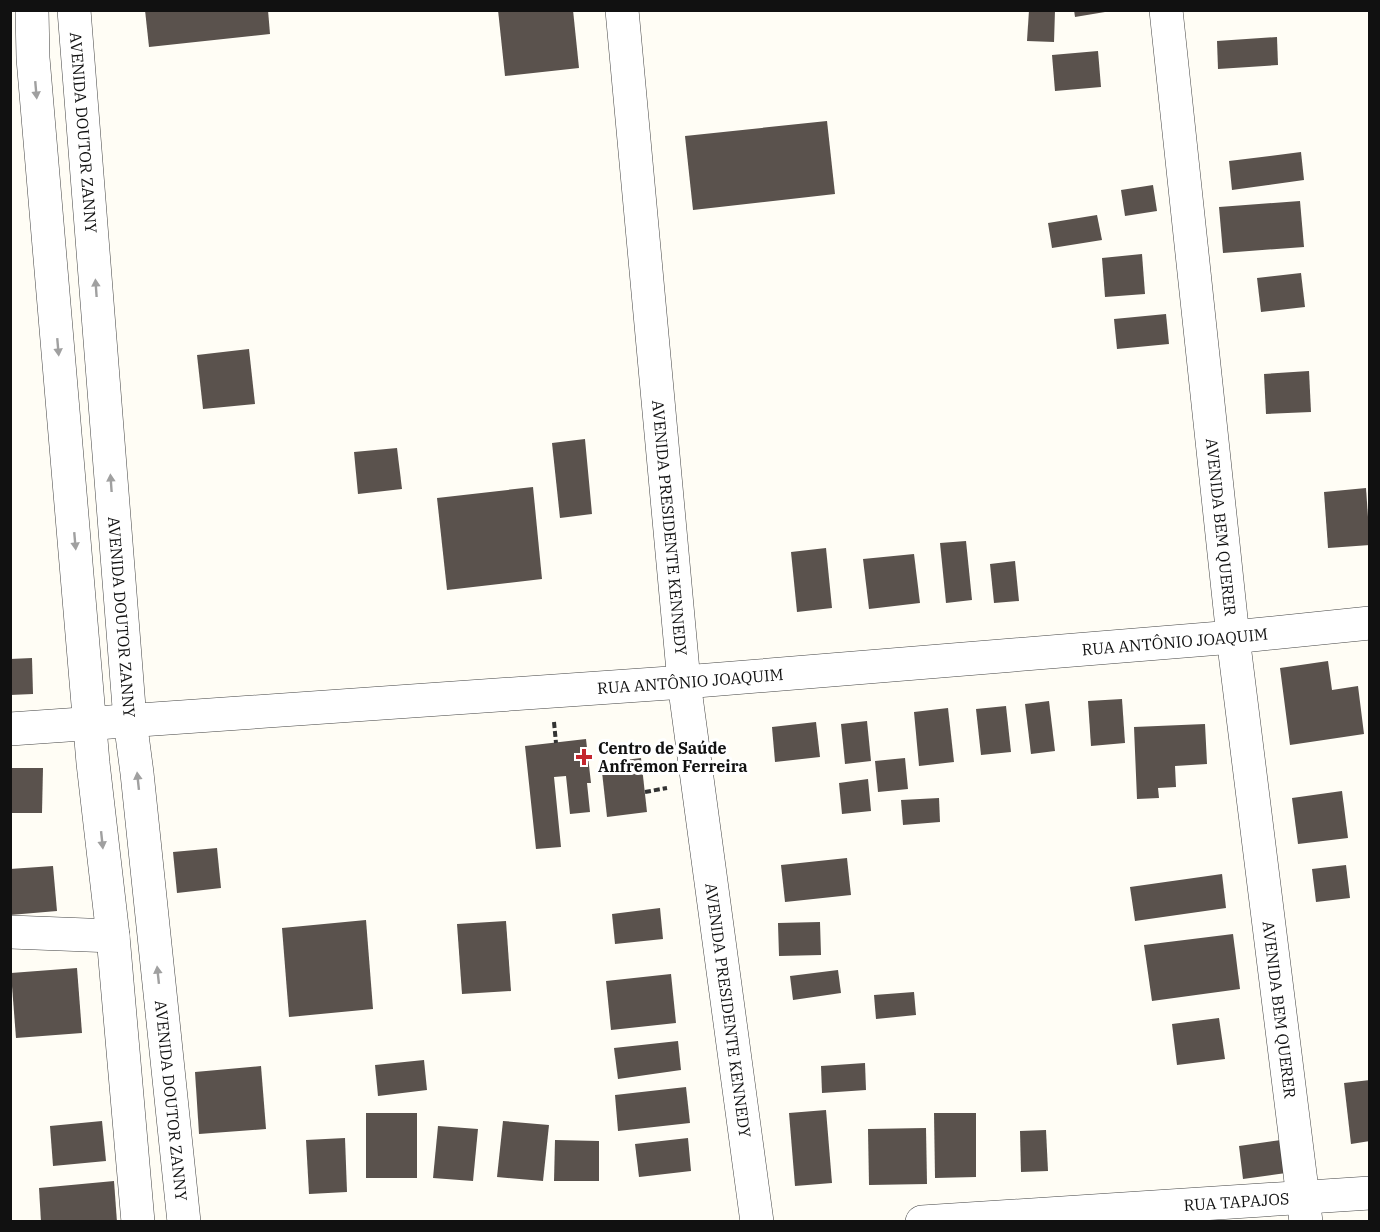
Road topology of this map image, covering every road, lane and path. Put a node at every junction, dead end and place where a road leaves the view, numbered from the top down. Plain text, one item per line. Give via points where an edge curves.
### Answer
1 (32, 10) edge
2 (74, 10) edge
3 (621, 10) edge
4 (1166, 10) edge
5 (22, 58) edge
6 (1370, 623) edge
7 (1233, 637) junction
8 (684, 682) junction
9 (130, 720) junction
10 (90, 722) junction
11 (10, 729) edge
12 (10, 932) edge
13 (113, 936) junction
14 (1370, 1193) edge
15 (1305, 1210) edge
16 (138, 1221) edge
17 (184, 1221) edge
18 (757, 1221) edge
19 (922, 1221) edge

1 - 5 street
9 -> 2 street, AVENIDA DOUTOR ZANNY
3 - 8 street, AVENIDA PRESIDENTE KENNEDY
4 - 7 street, AVENIDA BEM QUERER
5 -> 10 street
6 - 7 street, RUA ANTÔNIO JOAQUIM
7 - 8 street, RUA ANTÔNIO JOAQUIM
7 - 15 street, AVENIDA BEM QUERER
8 - 9 street, RUA ANTÔNIO JOAQUIM
8 - 18 street, AVENIDA PRESIDENTE KENNEDY
9 - 10 street, RUA ANTÔNIO JOAQUIM
17 -> 9 street, AVENIDA DOUTOR ZANNY
10 - 11 street, RUA ANTÔNIO JOAQUIM
10 -> 13 street
12 - 13 street
13 - 16 street
14 - 15 street, RUA TAPAJOS
15 - 19 street, RUA TAPAJOS

